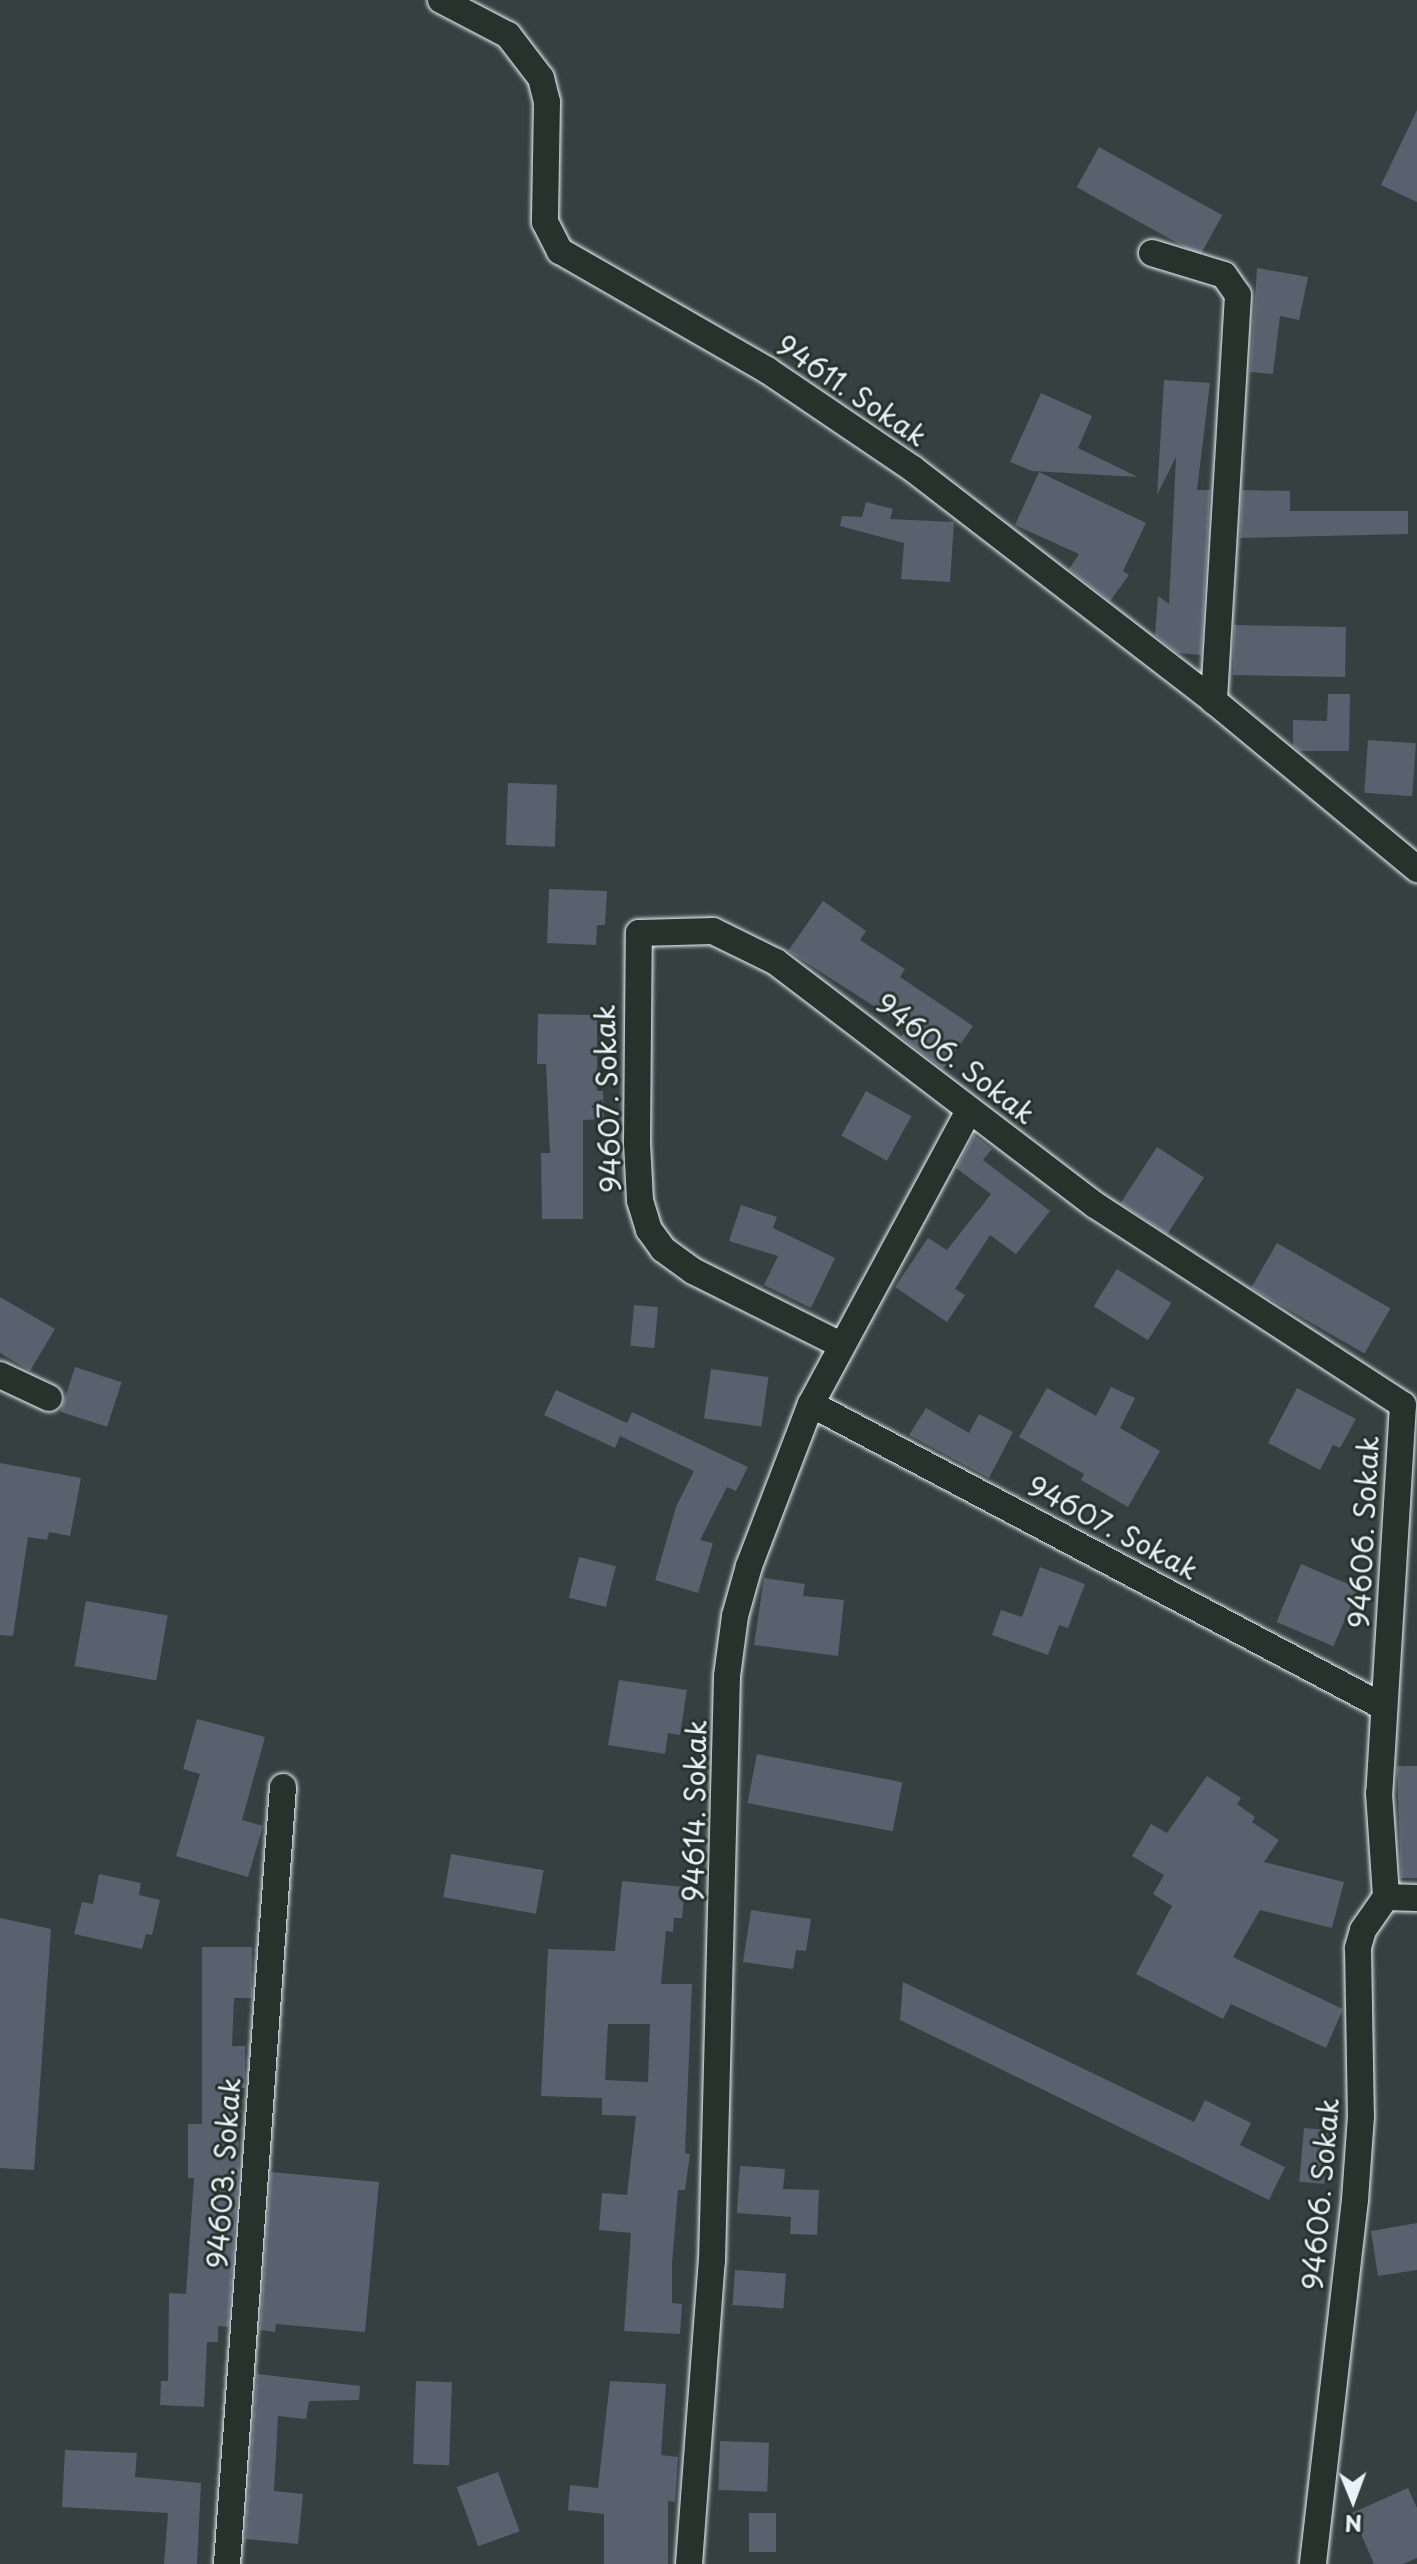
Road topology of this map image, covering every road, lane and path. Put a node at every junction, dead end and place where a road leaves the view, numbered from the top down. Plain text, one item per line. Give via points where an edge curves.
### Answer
1 (441, 0) edge
2 (1152, 253) dead end
3 (1214, 701) junction
4 (1417, 869) edge
5 (639, 933) joint
6 (969, 1111) junction
7 (839, 1344) junction
8 (0, 1375) edge
9 (49, 1398) dead end
10 (811, 1404) junction
11 (1410, 1405) edge
12 (1384, 1707) junction
13 (283, 1787) dead end
14 (1386, 1897) junction
15 (1417, 1898) edge
16 (227, 2564) edge
17 (689, 2564) edge
18 (1313, 2564) edge

1 - 3 street, 94611. Sokak via 508,35 530,57 547,102 545,222 560,251 612,286 767,370 913,469
2 - 3 street via 1224,275 1238,295
3 - 4 street, 94611. Sokak
5 - 6 street, 94606. Sokak via 713,931 743,942 829,1000
5 - 7 street, 94607. Sokak via 637,1143 640,1200 649,1230 663,1249 693,1271
6 - 7 street, 94614. Sokak
6 - 11 street, 94606. Sokak via 1159,1250
7 - 10 street, 94614. Sokak
8 - 9 street
10 - 12 street, 94607. Sokak
10 - 17 street, 94614. Sokak via 749,1566 729,1651 713,2230
11 - 12 street, 94606. Sokak
12 - 14 street, 94606. Sokak via 1379,1834
13 - 16 street, 94603. Sokak
14 - 15 street
14 - 18 street, 94606. Sokak via 1363,1930 1358,1948 1361,2116 1355,2200

